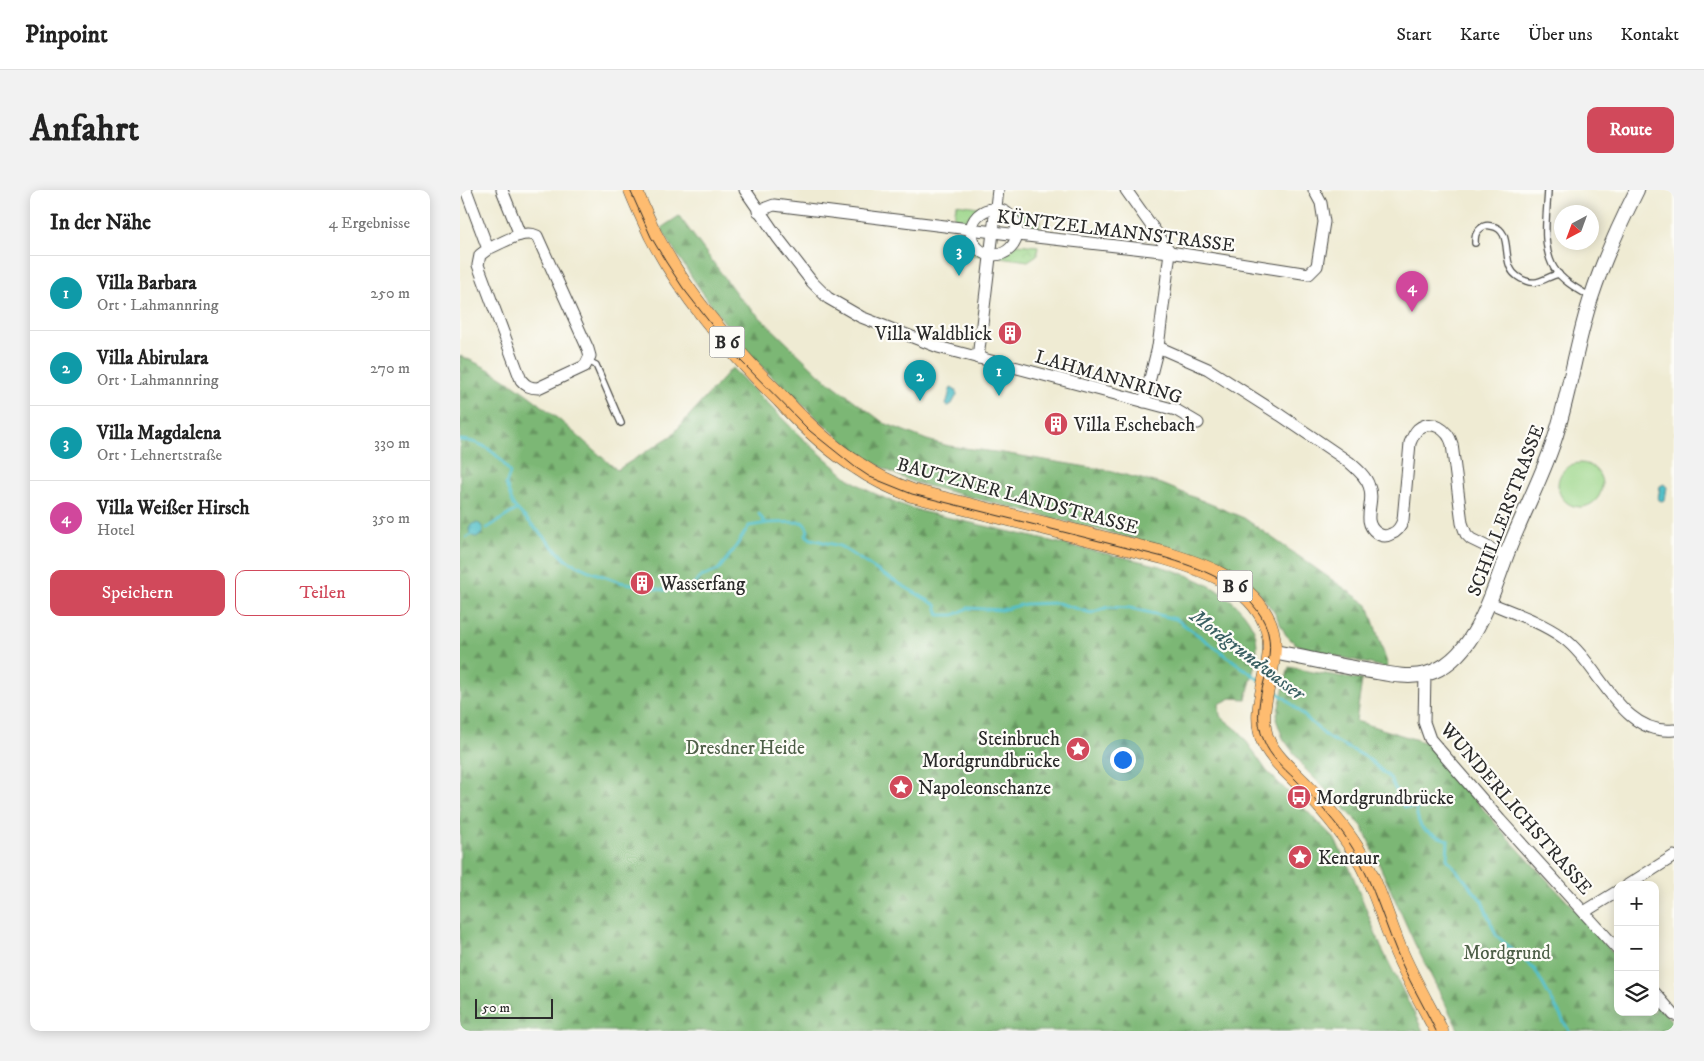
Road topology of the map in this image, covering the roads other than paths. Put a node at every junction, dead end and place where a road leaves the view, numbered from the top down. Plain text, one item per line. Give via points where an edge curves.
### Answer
1 (466, 190) edge
2 (502, 190) edge
3 (633, 190) edge
4 (745, 190) edge
5 (998, 190) edge
6 (1126, 190) edge
7 (1314, 190) edge
8 (1548, 190) edge
9 (1637, 190) edge
10 (996, 208) junction
11 (758, 211) junction
12 (971, 229) junction
13 (993, 232) junction
14 (520, 235) junction
15 (1018, 235) junction
16 (1475, 243) dead end
17 (488, 249) junction
18 (1170, 252) junction
19 (992, 255) junction
20 (1559, 274) junction
21 (1592, 297) junction
22 (1158, 347) junction
23 (978, 358) junction
24 (588, 362) junction
25 (1144, 402) junction
26 (621, 423) dead end
27 (1198, 423) dead end
28 (1506, 556) junction
29 (1490, 603) junction
30 (1272, 657) junction
31 (1425, 674) junction
32 (1674, 730) edge
33 (1674, 856) edge
34 (1634, 881) edge
35 (1614, 893) edge
36 (1584, 912) junction
37 (1614, 946) edge
38 (1659, 998) edge
39 (1674, 1015) edge
40 (1439, 1031) edge

1 - 17 street
2 - 14 street
3 - 30 main road, BAUTZNER LANDSTRASSE / B 6 via 669,261 723,336 781,400 840,454 872,475 912,493 1163,555 1212,572 1256,605 1264,616 1270,629
4 - 11 street, LAHMANNRING
5 - 10 street
6 - 18 street
7 - 18 street, KÜNTZELMANNSTRASSE via 1324,222 1317,266 1309,274
8 - 20 lane via 1547,244
9 - 21 street, SCHILLERSTRASSE via 1603,264
10 - 12 street via 980,213
10 - 13 street
10 - 15 street via 1004,210 1015,220
11 - 12 street, KÜNTZELMANNSTRASSE via 774,205
11 - 23 street, LAHMANNRING via 795,262 828,298 861,318 938,347
12 - 13 street, KÜNTZELMANNSTRASSE
12 - 19 street via 976,246
13 - 15 street, KÜNTZELMANNSTRASSE
13 - 19 street
14 - 17 street
14 - 24 street via 533,234 541,240 588,349
15 - 18 street, KÜNTZELMANNSTRASSE
15 - 19 street via 1011,248
16 - 20 lane via 1478,230 1483,226 1498,228 1503,232 1508,261 1516,274 1525,280 1541,282
17 - 24 street via 480,256 478,264 521,380 531,388 538,388 580,370
18 - 22 street
19 - 23 street
20 - 21 lane
21 - 28 street, SCHILLERSTRASSE via 1554,441
22 - 25 street
22 - 28 street via 1208,369 1353,466 1369,485 1368,524 1384,536 1398,530 1403,520 1413,436 1427,425 1442,429 1448,433 1452,444 1466,534
23 - 25 street, LAHMANNRING
24 - 26 lane via 596,365
25 - 27 street, LAHMANNRING via 1176,410
28 - 29 street, SCHILLERSTRASSE
29 - 31 street, SCHILLERSTRASSE via 1462,650 1444,665
29 - 32 street via 1562,637 1581,655 1626,712 1643,726 1663,732
30 - 31 street, SCHILLERSTRASSE via 1398,676
30 - 40 main road, B 6 via 1261,708 1263,734 1272,752 1332,816 1357,852 1378,894 1398,948
31 - 36 street, WUNDERLICHSTRASSE via 1424,722 1430,740
33 - 34 street
35 - 36 street
36 - 37 street, WUNDERLICHSTRASSE
38 - 39 street

